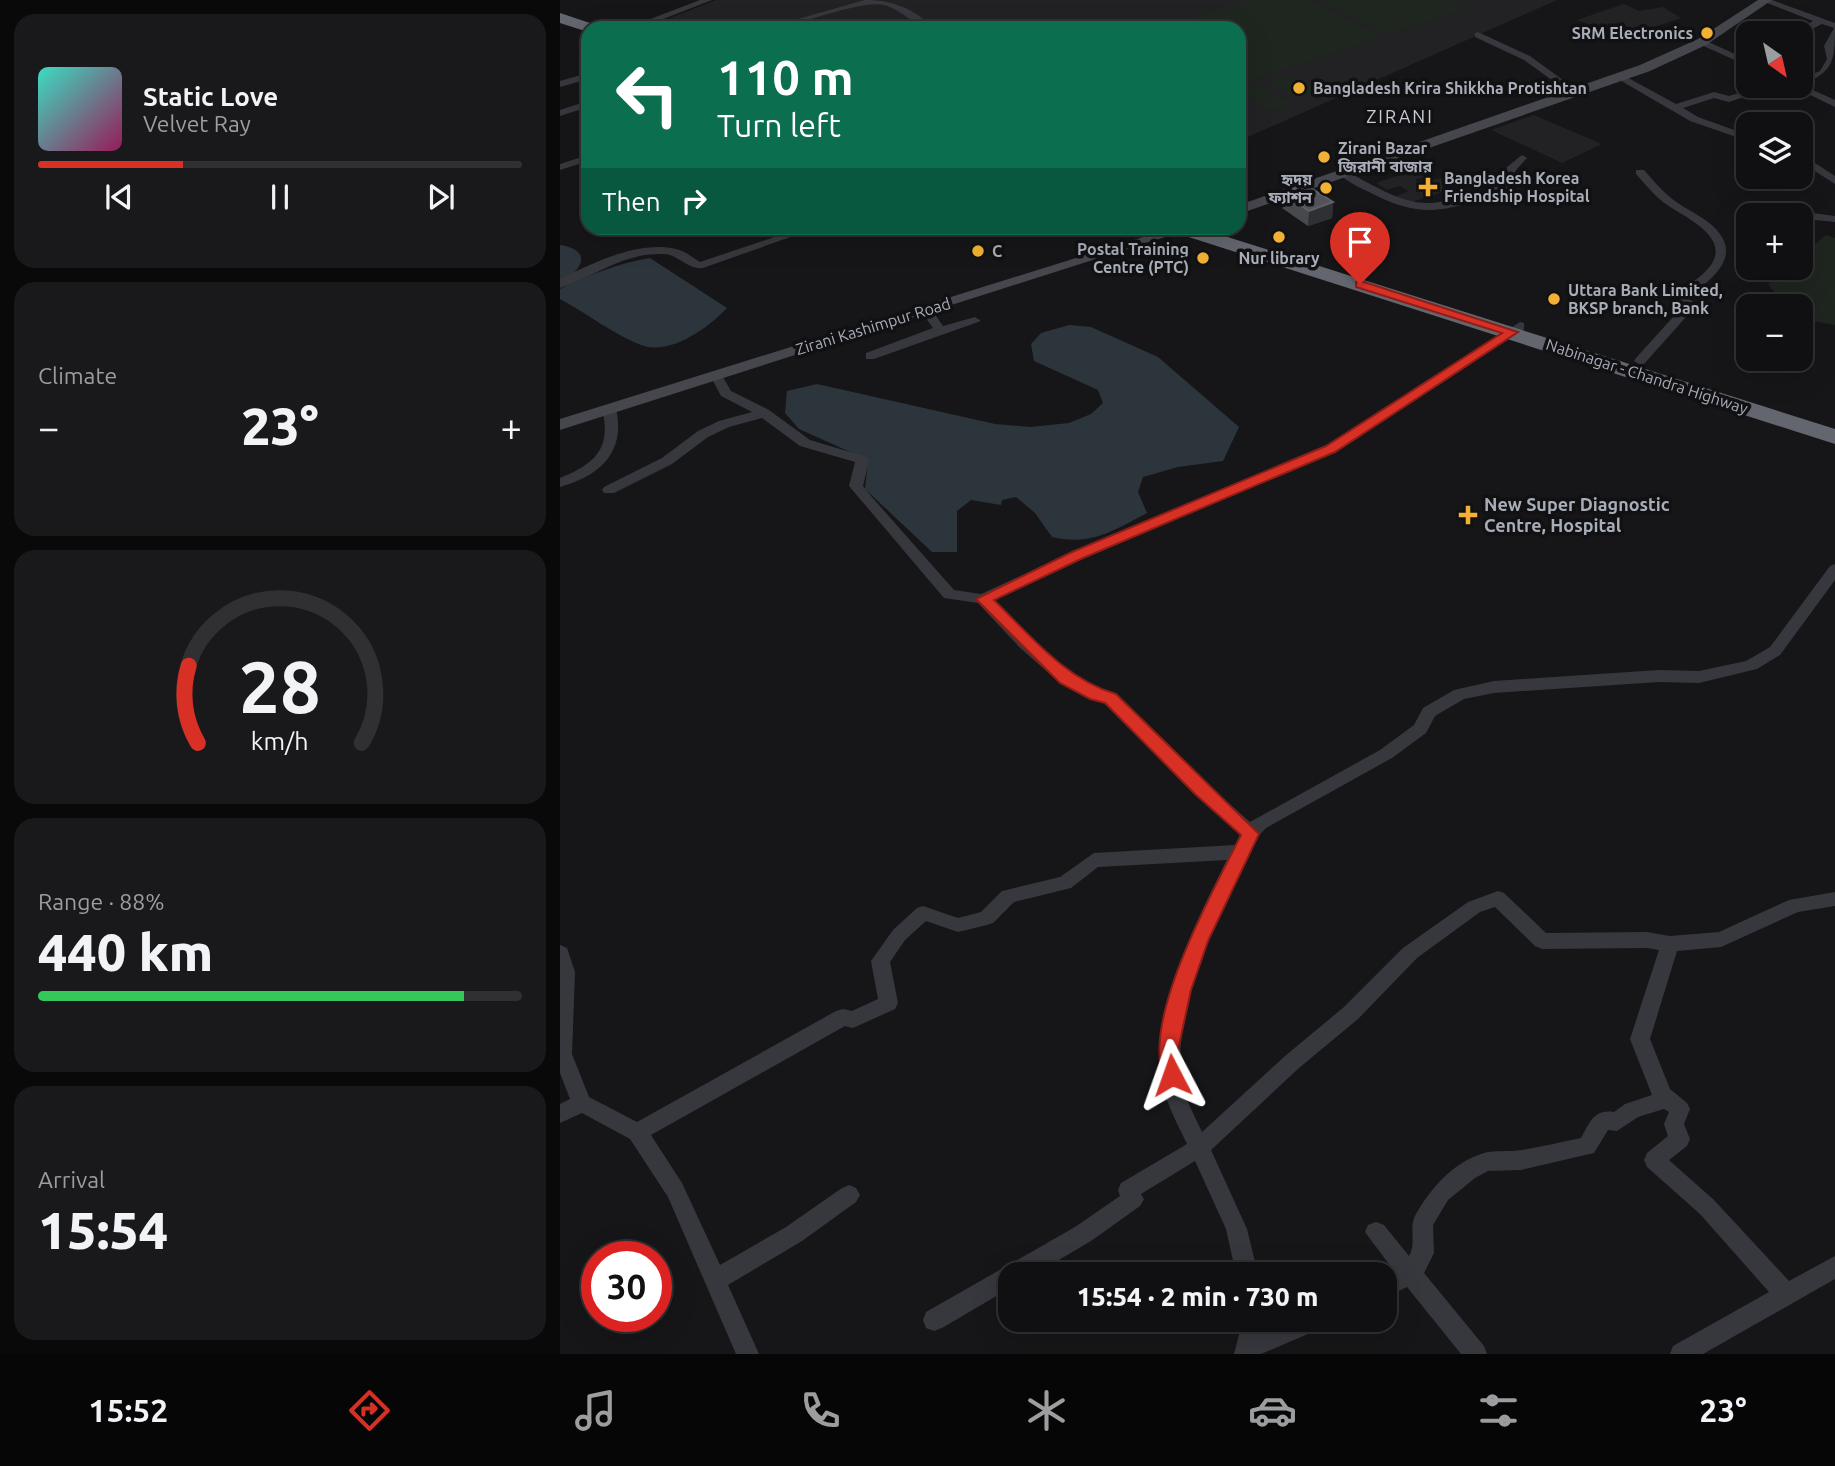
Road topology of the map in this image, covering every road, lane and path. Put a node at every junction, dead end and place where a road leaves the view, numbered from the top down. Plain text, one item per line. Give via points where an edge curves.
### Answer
1 (708, 0) edge
2 (1766, 0) edge
3 (560, 18) edge
4 (651, 21) edge
5 (797, 21) edge
6 (919, 21) edge
7 (1822, 21) junction
8 (581, 25) edge
9 (1813, 25) edge
10 (1835, 26) edge
11 (560, 28) edge
12 (1835, 31) edge
13 (581, 35) edge
14 (1478, 35) dead end
15 (1702, 42) junction
16 (1736, 58) edge
17 (1621, 77) junction
18 (581, 78) edge
19 (1813, 78) edge
20 (560, 84) edge
21 (1813, 92) edge
22 (1577, 94) junction
23 (1736, 97) edge
24 (1830, 98) edge
25 (1835, 104) edge
26 (581, 106) edge
27 (1674, 108) junction
28 (560, 113) edge
29 (1736, 133) edge
30 (1522, 158) dead end
31 (581, 160) edge
32 (1813, 165) edge
33 (560, 167) edge
34 (1640, 172) dead end
35 (1344, 174) junction
36 (1835, 181) edge
37 (1246, 208) edge
38 (1813, 216) edge
39 (1835, 219) edge
40 (790, 235) edge
41 (1161, 235) edge
42 (1206, 235) edge
43 (1227, 235) edge
44 (560, 284) edge
45 (925, 309) junction
46 (975, 321) dead end
47 (1516, 329) junction
48 (940, 330) junction
49 (870, 356) dead end
50 (1640, 361) junction
51 (716, 375) junction
52 (609, 409) junction
53 (764, 413) junction
54 (1835, 423) edge
55 (560, 425) edge
56 (1835, 436) edge
57 (560, 483) edge
58 (609, 490) dead end
59 (1835, 569) edge
60 (983, 599) junction
61 (1251, 834) junction
62 (1240, 852) junction
63 (1835, 899) edge
64 (1670, 944) junction
65 (560, 953) edge
66 (1667, 1099) junction
67 (582, 1103) junction
68 (560, 1114) edge
69 (637, 1132) junction
70 (1201, 1146) junction
71 (849, 1195) dead end
72 (1376, 1232) dead end
73 (1035, 1262) edge
74 (1246, 1262) edge
75 (1835, 1266) edge
76 (1411, 1274) junction
77 (717, 1279) junction
78 (1397, 1281) edge
79 (998, 1283) edge
80 (1786, 1294) junction
81 (934, 1320) dead end
82 (1251, 1332) edge
83 (1288, 1332) edge
84 (1245, 1352) edge
85 (748, 1354) edge
86 (1476, 1354) edge
87 (1681, 1354) edge

1 - 4 street
2 - 7 street
2 - 15 street
3 - 8 highway
5 - 6 street via 886,1
7 - 9 street
7 - 10 street
11 - 13 highway
12 - 19 street via 1829,46 1832,59 1824,74
14 - 22 street via 1527,58
15 - 16 street
15 - 17 street
17 - 22 street
17 - 27 street
18 - 20 street
21 - 24 street
22 - 35 street
23 - 27 street via 1714,95
24 - 25 street
26 - 28 street
27 - 29 street
30 - 35 street via 1502,188 1424,211 1399,205
31 - 33 street
32 - 36 street
34 - 50 street via 1668,201 1710,229 1721,249 1714,269 1679,298 1690,305
35 - 37 street
38 - 39 street
40 - 44 street via 699,266 677,252 661,249 609,263
41 - 45 street, Zirani Kashimpur Road
42 - 47 highway, Nabinagar - Chandra Highway
43 - 47 highway, Nabinagar - Chandra Highway
45 - 48 street
45 - 51 street, Zirani Kashimpur Road
46 - 48 street
47 - 50 highway, Nabinagar - Chandra Highway
47 - 56 highway, Nabinagar - Chandra Highway
47 - 60 street via 1331,449
48 - 49 street
50 - 54 highway, Nabinagar - Chandra Highway
51 - 52 street, Zirani Kashimpur Road
51 - 53 street via 726,393
52 - 55 street, Zirani Kashimpur Road
52 - 57 street via 614,429 601,461
53 - 58 street via 724,424 667,461
53 - 60 street via 805,443 863,460 856,486 866,499 949,594
59 - 61 street via 1775,651 1751,665 1699,677 1494,687 1460,694 1429,712 1420,729 1386,754 1260,823
60 - 61 street via 1065,679 1111,698
61 - 62 street
62 - 69 street via 1094,860 1065,883 1008,896 987,918 958,925 923,913 880,961 888,1003 853,1020 843,1017
62 - 70 street via 1198,941 1168,1050 1177,1100
63 - 64 street via 1795,905 1721,939
64 - 66 street via 1640,1039
64 - 70 street via 1542,941 1498,898 1475,907 1410,953 1351,1013
65 - 67 street via 566,972 562,1054
66 - 76 street via 1632,1110 1617,1122 1603,1120 1587,1146 1475,1166 1434,1202 1422,1223 1423,1253
66 - 80 street via 1680,1109 1674,1124 1680,1139 1654,1160 1707,1207
67 - 68 street
67 - 69 street
69 - 77 street via 675,1190
70 - 73 street via 1128,1190 1133,1199
70 - 74 street
71 - 77 street
72 - 76 street
75 - 80 street
76 - 78 street
76 - 86 street
77 - 85 street
79 - 81 street
80 - 87 street
82 - 84 street
83 - 84 street

